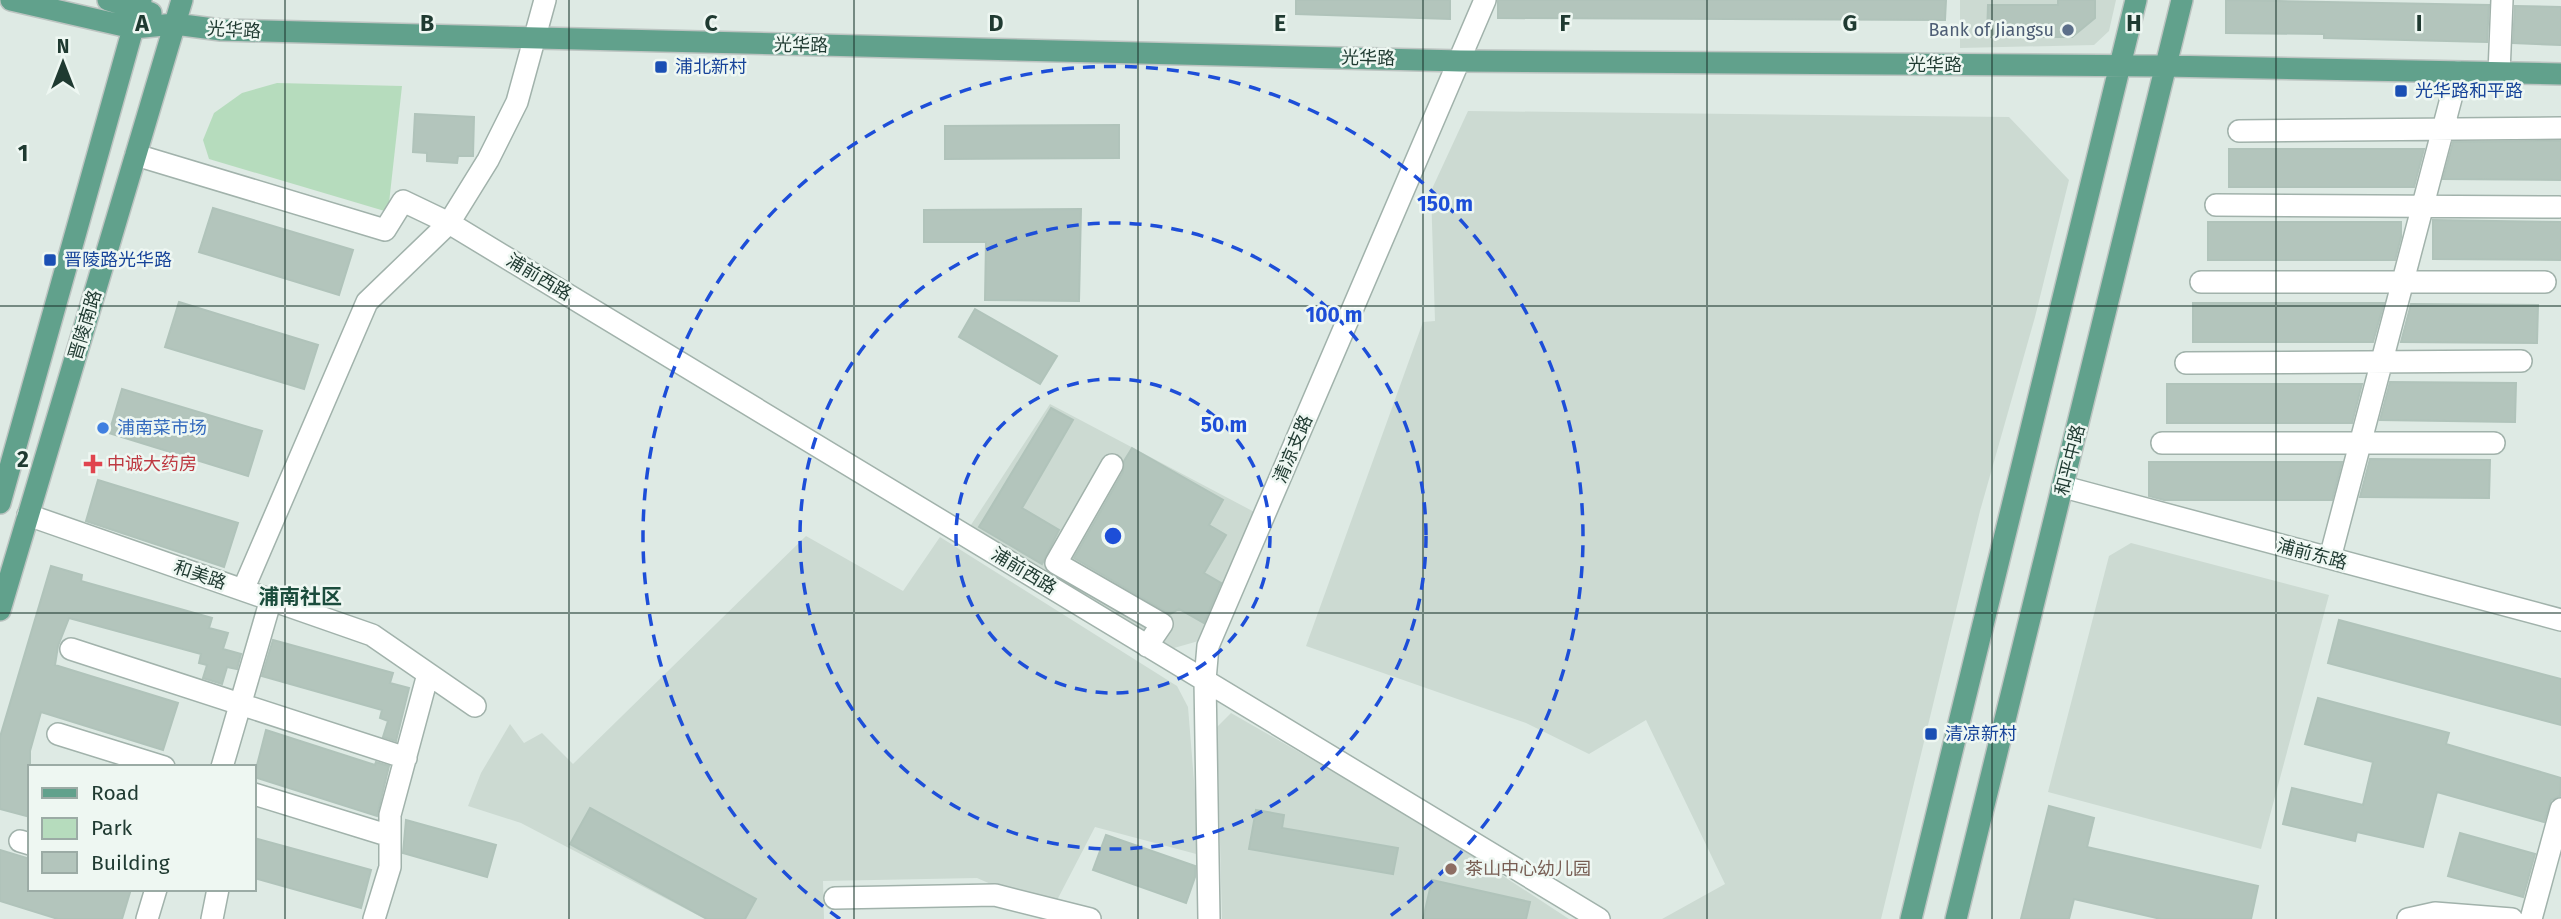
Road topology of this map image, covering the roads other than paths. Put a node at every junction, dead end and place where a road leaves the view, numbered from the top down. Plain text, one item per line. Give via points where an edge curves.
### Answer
1 (11, 0) edge
2 (108, 0) edge
3 (182, 0) edge
4 (545, 0) edge
5 (1485, 0) edge
6 (2136, 0) edge
7 (2182, 0) edge
8 (2502, 0) edge
9 (137, 12) edge
10 (175, 24) junction
11 (536, 38) junction
12 (1460, 61) junction
13 (2119, 66) junction
14 (2165, 66) junction
15 (2458, 72) junction
16 (2499, 73) junction
17 (2561, 75) edge
18 (2561, 128) edge
19 (2443, 129) junction
20 (2239, 131) dead end
21 (136, 155) junction
22 (2216, 205) dead end
23 (2423, 206) junction
24 (2559, 207) dead end
25 (449, 223) junction
26 (2201, 282) dead end
27 (2403, 282) junction
28 (2545, 282) dead end
29 (2521, 361) dead end
30 (2382, 362) junction
31 (2186, 363) dead end
32 (2162, 443) dead end
33 (2360, 443) junction
34 (2494, 443) dead end
35 (1112, 465) dead end
36 (2064, 487) junction
37 (0, 503) edge
38 (28, 515) junction
39 (2330, 558) junction
40 (243, 590) junction
41 (271, 599) junction
42 (0, 610) edge
43 (2561, 620) edge
44 (1147, 646) junction
45 (71, 649) dead end
46 (428, 674) junction
47 (1205, 680) junction
48 (240, 704) junction
49 (475, 706) dead end
50 (58, 734) dead end
51 (406, 758) junction
52 (158, 765) edge
53 (223, 765) edge
54 (256, 795) edge
55 (2561, 809) edge
56 (390, 836) junction
57 (155, 891) edge
58 (218, 891) edge
59 (835, 898) dead end
60 (147, 919) edge
61 (212, 919) edge
62 (374, 919) edge
63 (1090, 919) edge
64 (1209, 919) edge
65 (1599, 919) edge
66 (1911, 919) edge
67 (1956, 919) edge
68 (2408, 919) edge
69 (2512, 919) edge
70 (2531, 919) edge

1 - 9 main road, 光华路
2 - 9 main road, 光华路
3 - 10 main road, 晋陵南路
4 - 11 street
5 - 12 street, 清凉支路
6 - 13 main road
7 - 14 main road, 和平中路
8 - 16 street
9 - 10 main road, 光华路
9 - 37 main road, 晋陵南路
10 - 11 main road, 光华路 via 221,30
10 - 21 main road, 晋陵南路
11 - 12 main road, 光华路
11 - 25 street via 517,102
12 - 13 main road, 光华路
12 - 47 street, 清凉支路 via 1208,646
13 - 14 main road, 光华路
13 - 66 main road
14 - 15 main road, 光华路
14 - 36 main road, 和平中路
15 - 16 main road, 光华路
15 - 19 street
16 - 17 main road, 光华路
18 - 19 street
19 - 20 street
19 - 23 street
21 - 25 street, 浦前西路 via 385,229 403,201
21 - 38 main road, 晋陵南路
22 - 23 street
23 - 24 street
23 - 27 street
25 - 40 street via 367,302
25 - 44 street, 浦前西路
26 - 27 street
27 - 28 street
27 - 30 street
29 - 30 street
30 - 31 street
30 - 33 street
32 - 33 street
33 - 34 street
33 - 39 street
35 - 44 street via 1056,563 1162,624
36 - 39 street, 浦前东路
36 - 67 main road, 和平中路
38 - 40 street, 和美路
38 - 42 main road, 晋陵南路
39 - 43 street, 浦前东路
40 - 41 street, 和美路
41 - 46 street, 和美路 via 372,635
41 - 48 street
44 - 47 street, 浦前西路
45 - 48 street
46 - 49 street, 和美路
46 - 51 street
47 - 64 street, 清凉支路
47 - 65 street, 浦前西路
48 - 51 street
48 - 53 street
50 - 52 street
51 - 56 street via 390,815
54 - 56 street
55 - 70 street
56 - 62 street via 390,867
57 - 60 street
58 - 61 street
59 - 63 street via 995,895
68 - 69 street via 2435,913

